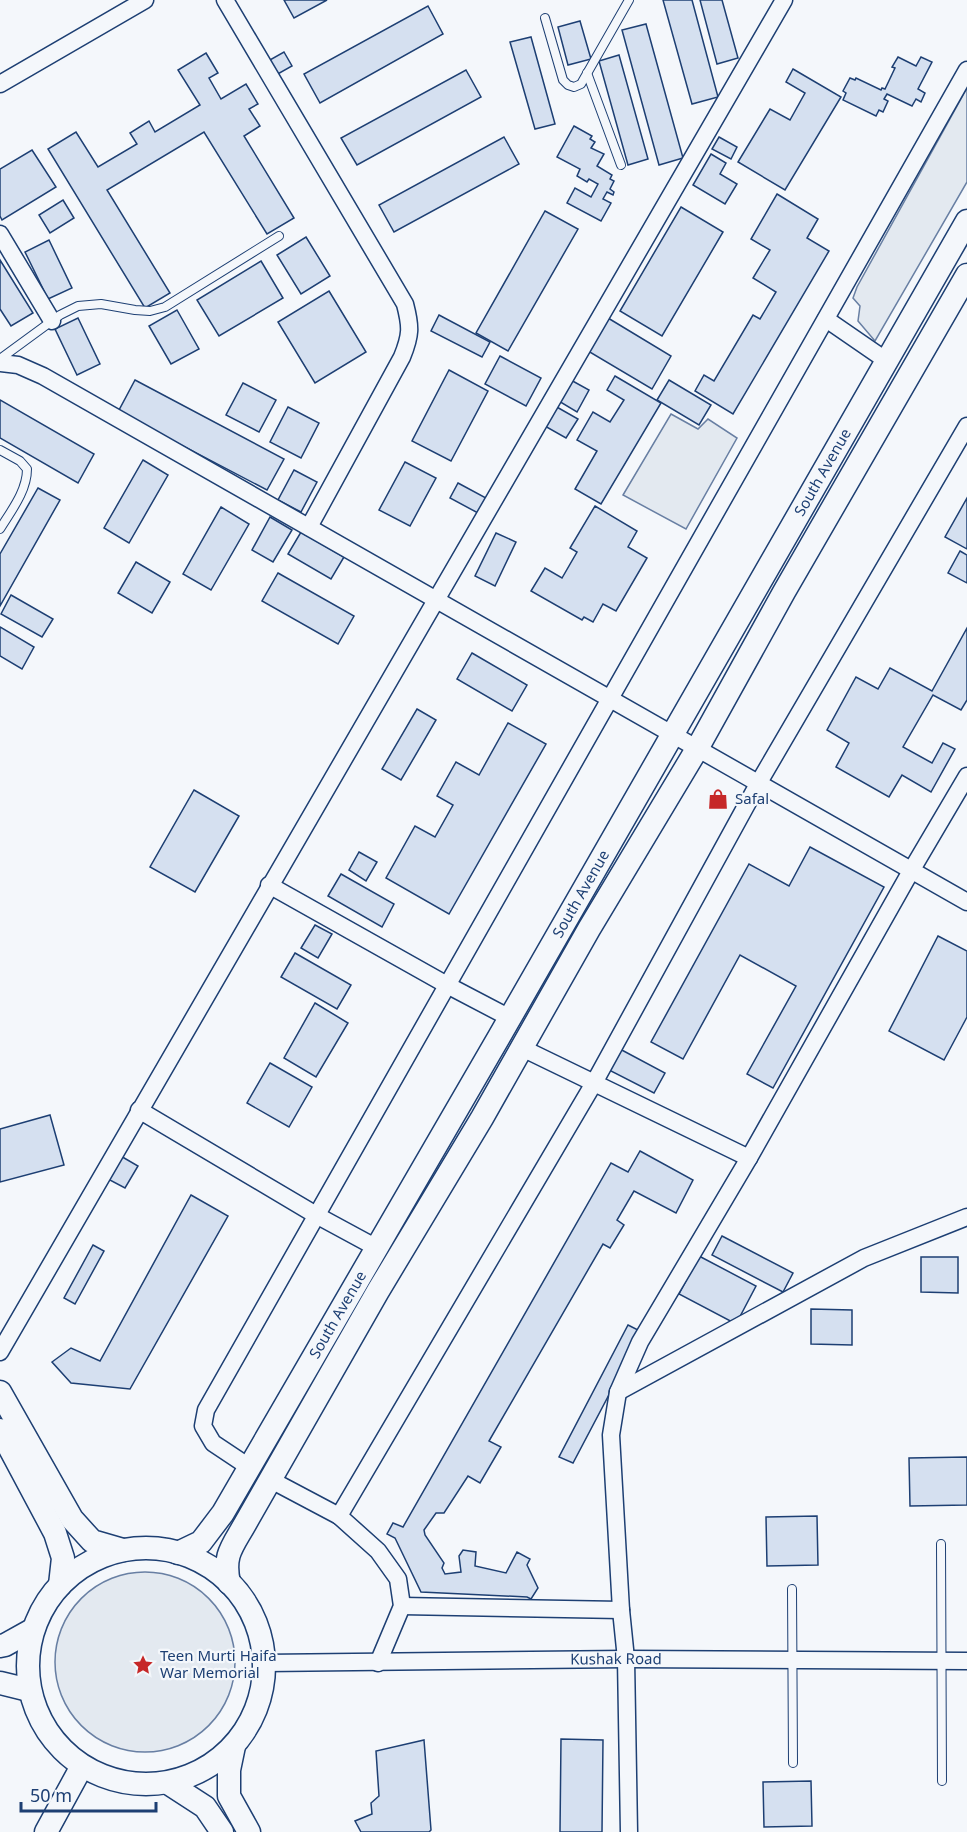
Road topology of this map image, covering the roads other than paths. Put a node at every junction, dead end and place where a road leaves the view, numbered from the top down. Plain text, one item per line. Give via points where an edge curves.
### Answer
1 (145, 0) edge
2 (225, 0) edge
3 (629, 0) edge
4 (784, 0) edge
5 (545, 18) dead end
6 (967, 70) edge
7 (587, 74) junction
8 (0, 84) edge
9 (621, 165) dead end
10 (967, 221) edge
11 (0, 234) edge
12 (279, 236) dead end
13 (967, 275) edge
14 (826, 319) junction
15 (52, 321) junction
16 (0, 361) edge
17 (887, 361) junction
18 (967, 426) edge
19 (0, 450) edge
20 (309, 527) junction
21 (0, 529) edge
22 (435, 600) junction
23 (610, 700) junction
24 (672, 735) junction
25 (697, 749) junction
26 (967, 776) edge
27 (758, 784) junction
28 (911, 871) junction
29 (269, 885) junction
30 (967, 902) edge
31 (447, 985) junction
32 (510, 1018) junction
33 (522, 1048) junction
34 (594, 1083) junction
35 (139, 1110) junction
36 (749, 1158) junction
37 (316, 1215) junction
38 (967, 1217) edge
39 (377, 1248) junction
40 (0, 1352) edge
41 (0, 1392) edge
42 (618, 1392) junction
43 (0, 1430) edge
44 (249, 1467) junction
45 (271, 1480) junction
46 (339, 1516) junction
47 (940, 1544) dead end
48 (123, 1550) junction
49 (178, 1553) junction
50 (229, 1583) junction
51 (60, 1585) junction
52 (792, 1589) dead end
53 (402, 1605) junction
54 (621, 1610) junction
55 (32, 1630) junction
56 (0, 1646) edge
57 (626, 1659) junction
58 (793, 1661) junction
59 (941, 1661) junction
60 (967, 1661) edge
61 (378, 1662) junction
62 (265, 1663) junction
63 (0, 1683) edge
64 (29, 1690) junction
65 (234, 1746) junction
66 (793, 1763) dead end
67 (82, 1766) junction
68 (942, 1781) dead end
69 (168, 1783) junction
70 (45, 1832) edge
71 (222, 1832) edge
72 (249, 1832) edge
73 (629, 1832) edge

1 - 8 street
2 - 20 street via 405,304 410,323 409,341 402,357
3 - 7 lane
4 - 22 street
5 - 7 lane via 563,80 574,87
6 - 14 street
7 - 9 lane
10 - 17 main road, South Avenue
11 - 15 street
12 - 15 lane via 165,307 150,311 100,304 78,306
13 - 25 main road, South Avenue
14 - 17 street
14 - 23 street
15 - 16 lane
16 - 20 street via 43,376
17 - 24 main road, South Avenue
18 - 27 street
19 - 21 lane via 27,469 24,488
20 - 22 street
22 - 23 street
22 - 29 street
23 - 24 street
23 - 31 street
24 - 25 street
24 - 32 main road, South Avenue
25 - 27 street
25 - 33 main road, South Avenue
26 - 28 street
27 - 28 street
27 - 34 street
28 - 30 street
28 - 36 street
29 - 31 street
29 - 35 street
31 - 32 street
31 - 37 street
32 - 39 main road, South Avenue
33 - 34 street
33 - 45 main road, South Avenue
34 - 36 street
34 - 46 street
35 - 37 street
35 - 40 street
36 - 42 street via 640,1342
37 - 39 street
37 - 44 street via 206,1410 203,1426 213,1443
38 - 42 street via 864,1258
39 - 44 main road, South Avenue
41 - 48 main road via 72,1519 93,1541
42 - 54 street via 611,1435
43 - 51 main road via 55,1533 63,1557
44 - 49 main road, South Avenue via 201,1542
45 - 46 street
45 - 50 main road, South Avenue via 227,1556
46 - 53 street via 378,1551 392,1570 398,1579
47 - 59 lane
48 - 49 main road via 151,1548
48 - 51 main road via 88,1563
49 - 50 main road via 204,1564
50 - 62 main road via 248,1606 260,1634
51 - 55 main road via 43,1606
52 - 58 lane
53 - 54 street
53 - 61 street
54 - 57 street
55 - 56 main road
55 - 64 main road via 27,1660
57 - 58 street, Kushak Road
57 - 61 street, Kushak Road
57 - 73 street
58 - 59 street, Kushak Road
58 - 66 lane
59 - 60 street, Kushak Road
59 - 68 lane
61 - 62 street, Kushak Road
62 - 65 main road via 257,1707
63 - 64 main road
64 - 67 main road via 40,1720 57,1746
65 - 69 main road via 204,1770
65 - 72 main road via 229,1796
67 - 69 main road via 109,1779 138,1785
67 - 70 main road
69 - 71 main road via 205,1807

